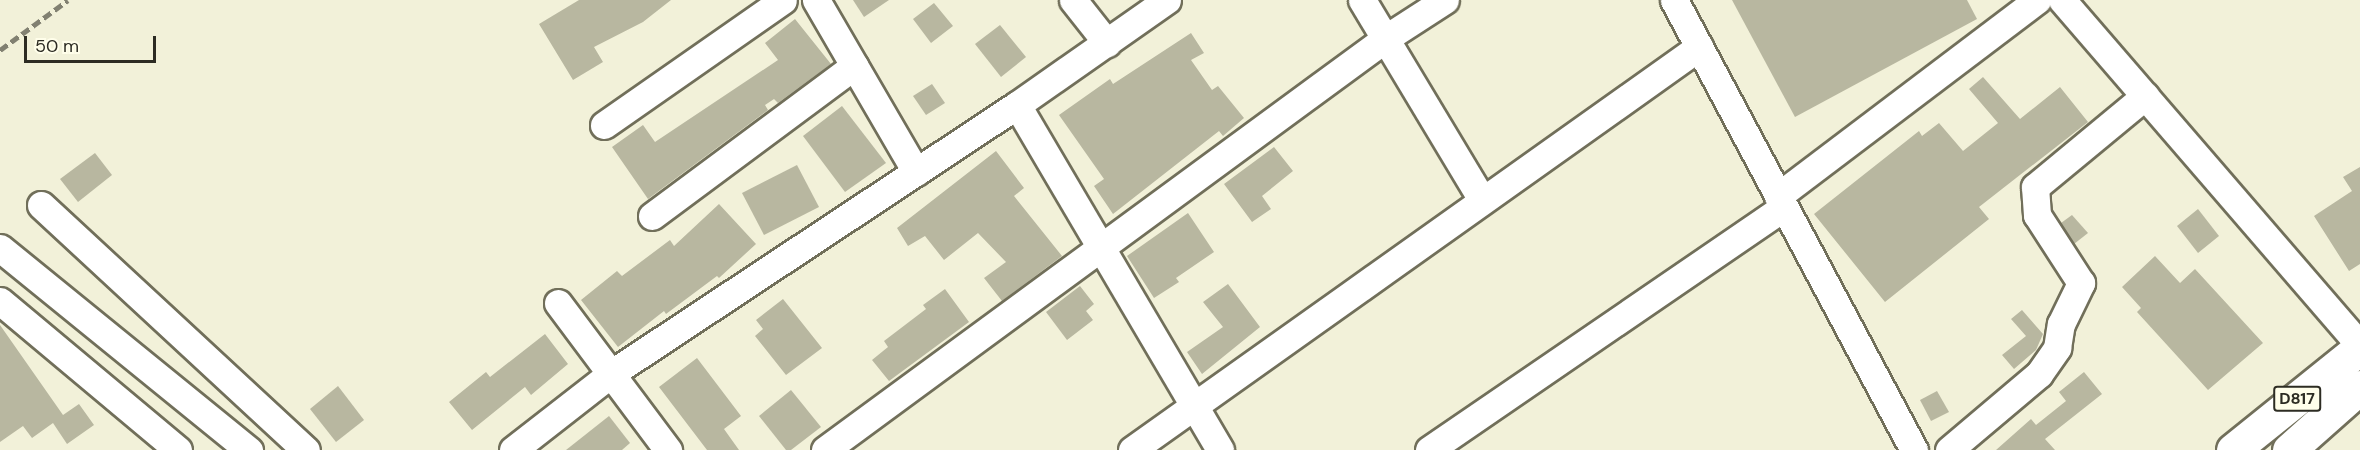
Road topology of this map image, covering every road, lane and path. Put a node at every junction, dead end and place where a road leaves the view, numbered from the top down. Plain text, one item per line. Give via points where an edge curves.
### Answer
1 (783, 0) edge
2 (816, 0) edge
3 (1073, 0) edge
4 (1167, 0) edge
5 (1362, 0) edge
6 (1445, 0) edge
7 (1674, 0) edge
8 (2037, 0) edge
9 (2062, 0) edge
10 (1386, 38) junction
11 (1107, 43) junction
12 (1699, 47) junction
13 (854, 66) junction
14 (2145, 96) junction
15 (1017, 105) junction
16 (604, 125) dead end
17 (916, 172) junction
18 (1482, 200) junction
19 (1781, 201) junction
20 (41, 205) dead end
21 (651, 216) dead end
22 (1100, 246) junction
23 (0, 248) edge
24 (0, 302) edge
25 (558, 303) dead end
26 (2360, 346) edge
27 (612, 373) junction
28 (2360, 387) edge
29 (1194, 406) junction
30 (830, 449) edge
31 (178, 450) edge
32 (249, 450) edge
33 (306, 450) edge
34 (513, 450) edge
35 (668, 450) edge
36 (1132, 450) edge
37 (1220, 450) edge
38 (1429, 450) edge
39 (1914, 450) edge
40 (1949, 450) edge
41 (2233, 450) edge
42 (2289, 450) edge

1 - 16 street
2 - 13 street
3 - 11 street
4 - 11 street
5 - 10 street
6 - 10 street
7 - 12 street
8 - 19 street
9 - 14 street
10 - 18 street
10 - 22 street
11 - 15 street
12 - 18 street
12 - 19 street
13 - 17 street
13 - 21 street
14 - 26 street
14 - 40 street via 2035,187 2037,215 2081,283 2061,324 2057,348 2039,374
15 - 17 street
15 - 22 street
17 - 27 street
18 - 29 street
19 - 38 street
19 - 39 street
20 - 33 street
22 - 29 street
22 - 30 street
23 - 32 street
24 - 31 street
25 - 27 street
26 - 41 highway, D817
27 - 34 street
27 - 35 street
28 - 42 highway, D817
29 - 36 street
29 - 37 street

